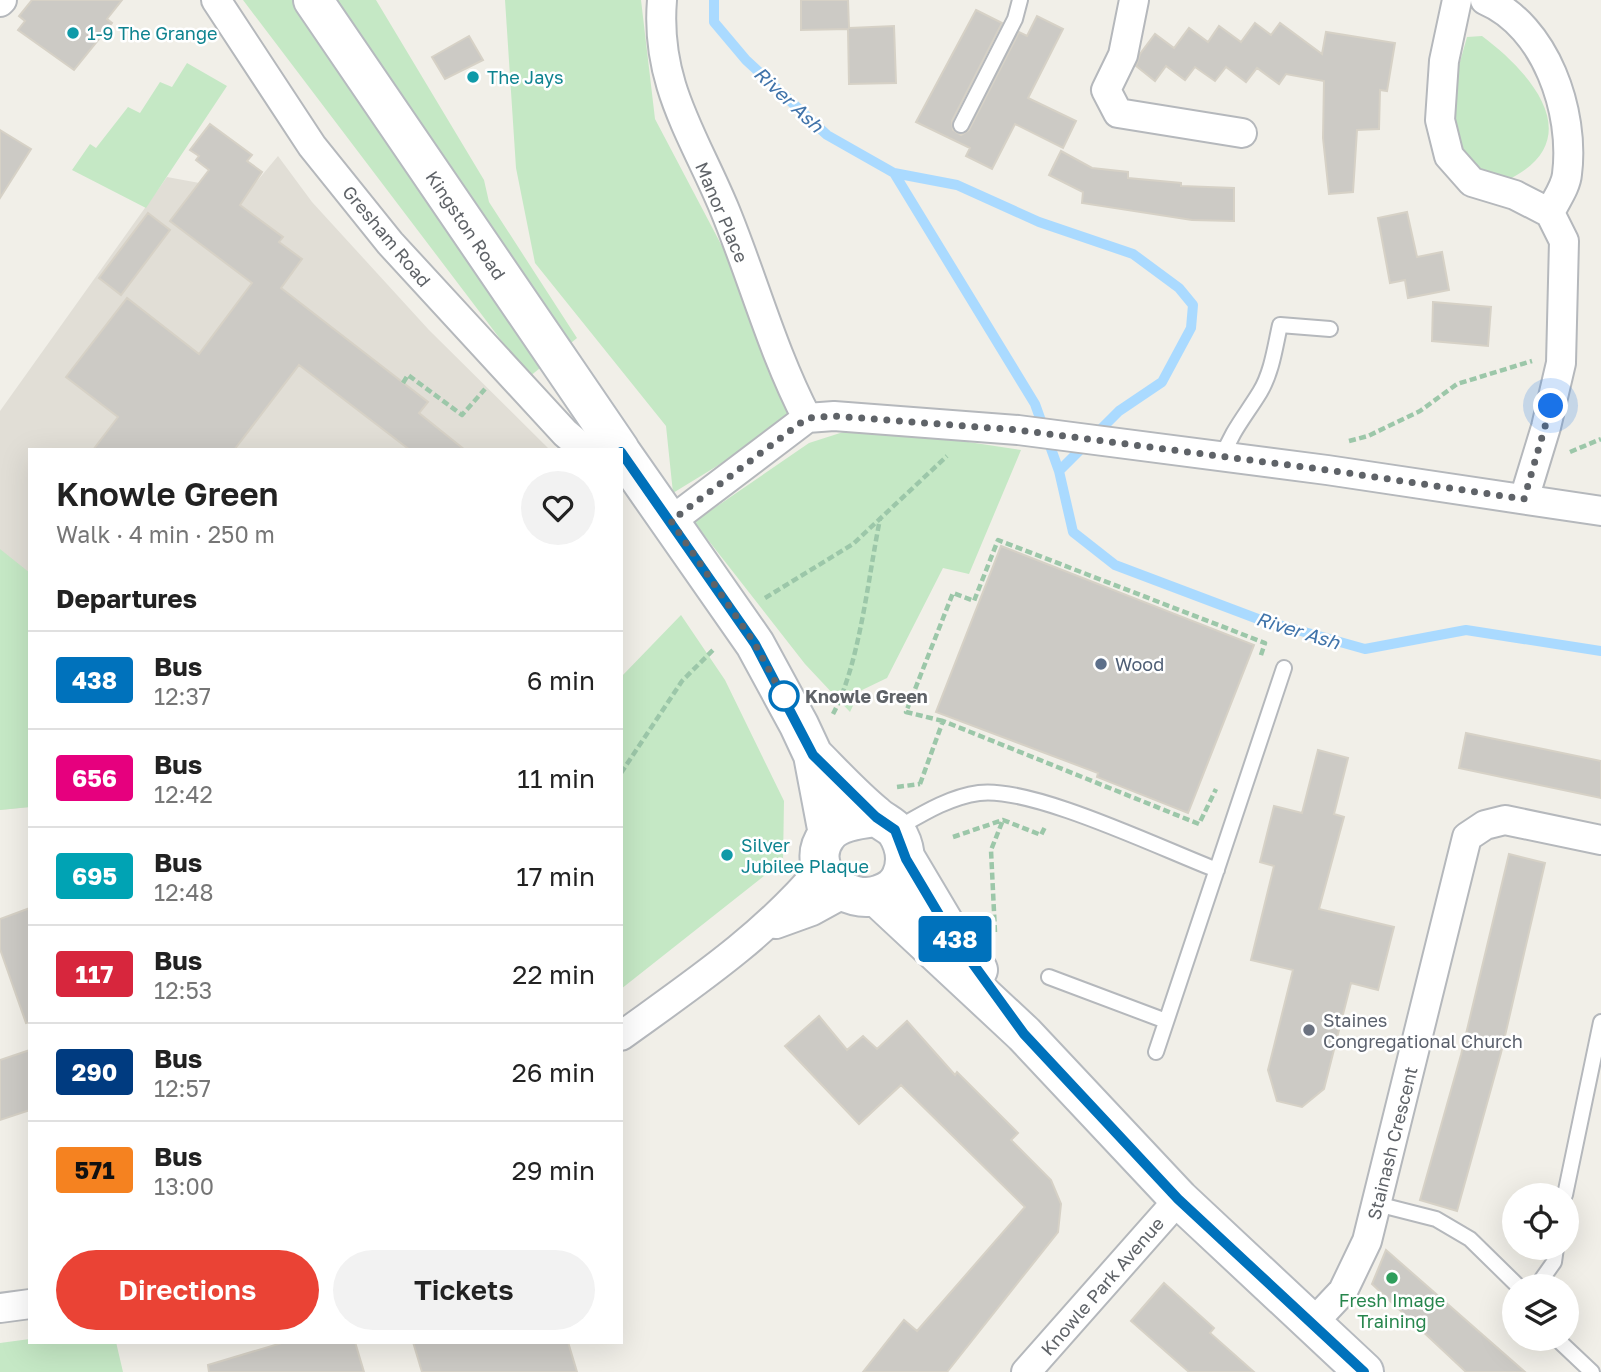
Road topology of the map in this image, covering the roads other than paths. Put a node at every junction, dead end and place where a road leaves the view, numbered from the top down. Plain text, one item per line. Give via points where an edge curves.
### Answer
1 (216, 0) edge
2 (313, 0) edge
3 (662, 0) edge
4 (1020, 0) edge
5 (1134, 0) edge
6 (1457, 0) edge
7 (1485, 0) edge
8 (961, 125) dead end
9 (1242, 133) dead end
10 (1549, 213) junction
11 (1330, 329) dead end
12 (807, 418) junction
13 (583, 448) edge
14 (618, 448) edge
15 (623, 455) edge
16 (1222, 458) junction
17 (1524, 499) junction
18 (1601, 511) edge
19 (671, 521) junction
20 (1284, 668) dead end
21 (813, 755) junction
22 (892, 835) junction
23 (1601, 840) edge
24 (1217, 870) junction
25 (842, 873) junction
26 (1049, 977) dead end
27 (1166, 1021) junction
28 (1601, 1022) edge
29 (1024, 1034) junction
30 (623, 1036) edge
31 (1156, 1052) dead end
32 (1567, 1183) edge
33 (1178, 1199) junction
34 (1377, 1204) junction
35 (1505, 1274) edge
36 (28, 1304) edge
37 (0, 1308) edge
38 (1311, 1325) junction
39 (1570, 1351) edge
40 (1026, 1372) edge
41 (1364, 1372) edge
42 (1592, 1372) edge

1 - 13 street, Gresham Road via 312,146 390,243
2 - 14 street, Kingston Road
3 - 12 street, Manor Place via 668,76 684,125 723,207 789,384
4 - 8 lane via 1015,19
5 - 9 street via 1122,55 1105,90 1118,113
6 - 10 street via 1444,61 1440,120 1449,156 1472,182 1515,195
7 - 10 street via 1522,24 1555,79 1565,113 1567,177
10 - 17 street via 1564,241 1561,348 1546,427
11 - 16 lane via 1280,325 1261,391 1232,430
12 - 16 street via 880,417 1018,430
12 - 19 street
15 - 19 street, Kingston Road
16 - 17 street
17 - 18 street
19 - 21 street, Kingston Road via 755,644
20 - 24 lane
21 - 22 street, Kingston Road
21 - 25 street, Kingston Road
22 - 24 lane via 953,800 1004,792 1054,806
22 - 25 street via 852,820
22 - 25 street via 901,878 891,890
22 - 29 street, Kingston Road via 947,928
23 - 34 street, Stainash Crescent via 1505,820 1485,825 1467,837
24 - 27 lane
25 - 29 street, Kingston Road
25 - 30 street via 812,911 764,928
26 - 27 lane
27 - 31 lane
28 - 32 lane
29 - 33 street, Kingston Road
33 - 38 street, Kingston Road
33 - 40 street, Knowle Park Avenue
34 - 35 lane via 1436,1219 1470,1240
34 - 38 street, Stainash Crescent via 1367,1241 1343,1291
36 - 37 street
38 - 41 street, Kingston Road
39 - 42 lane

